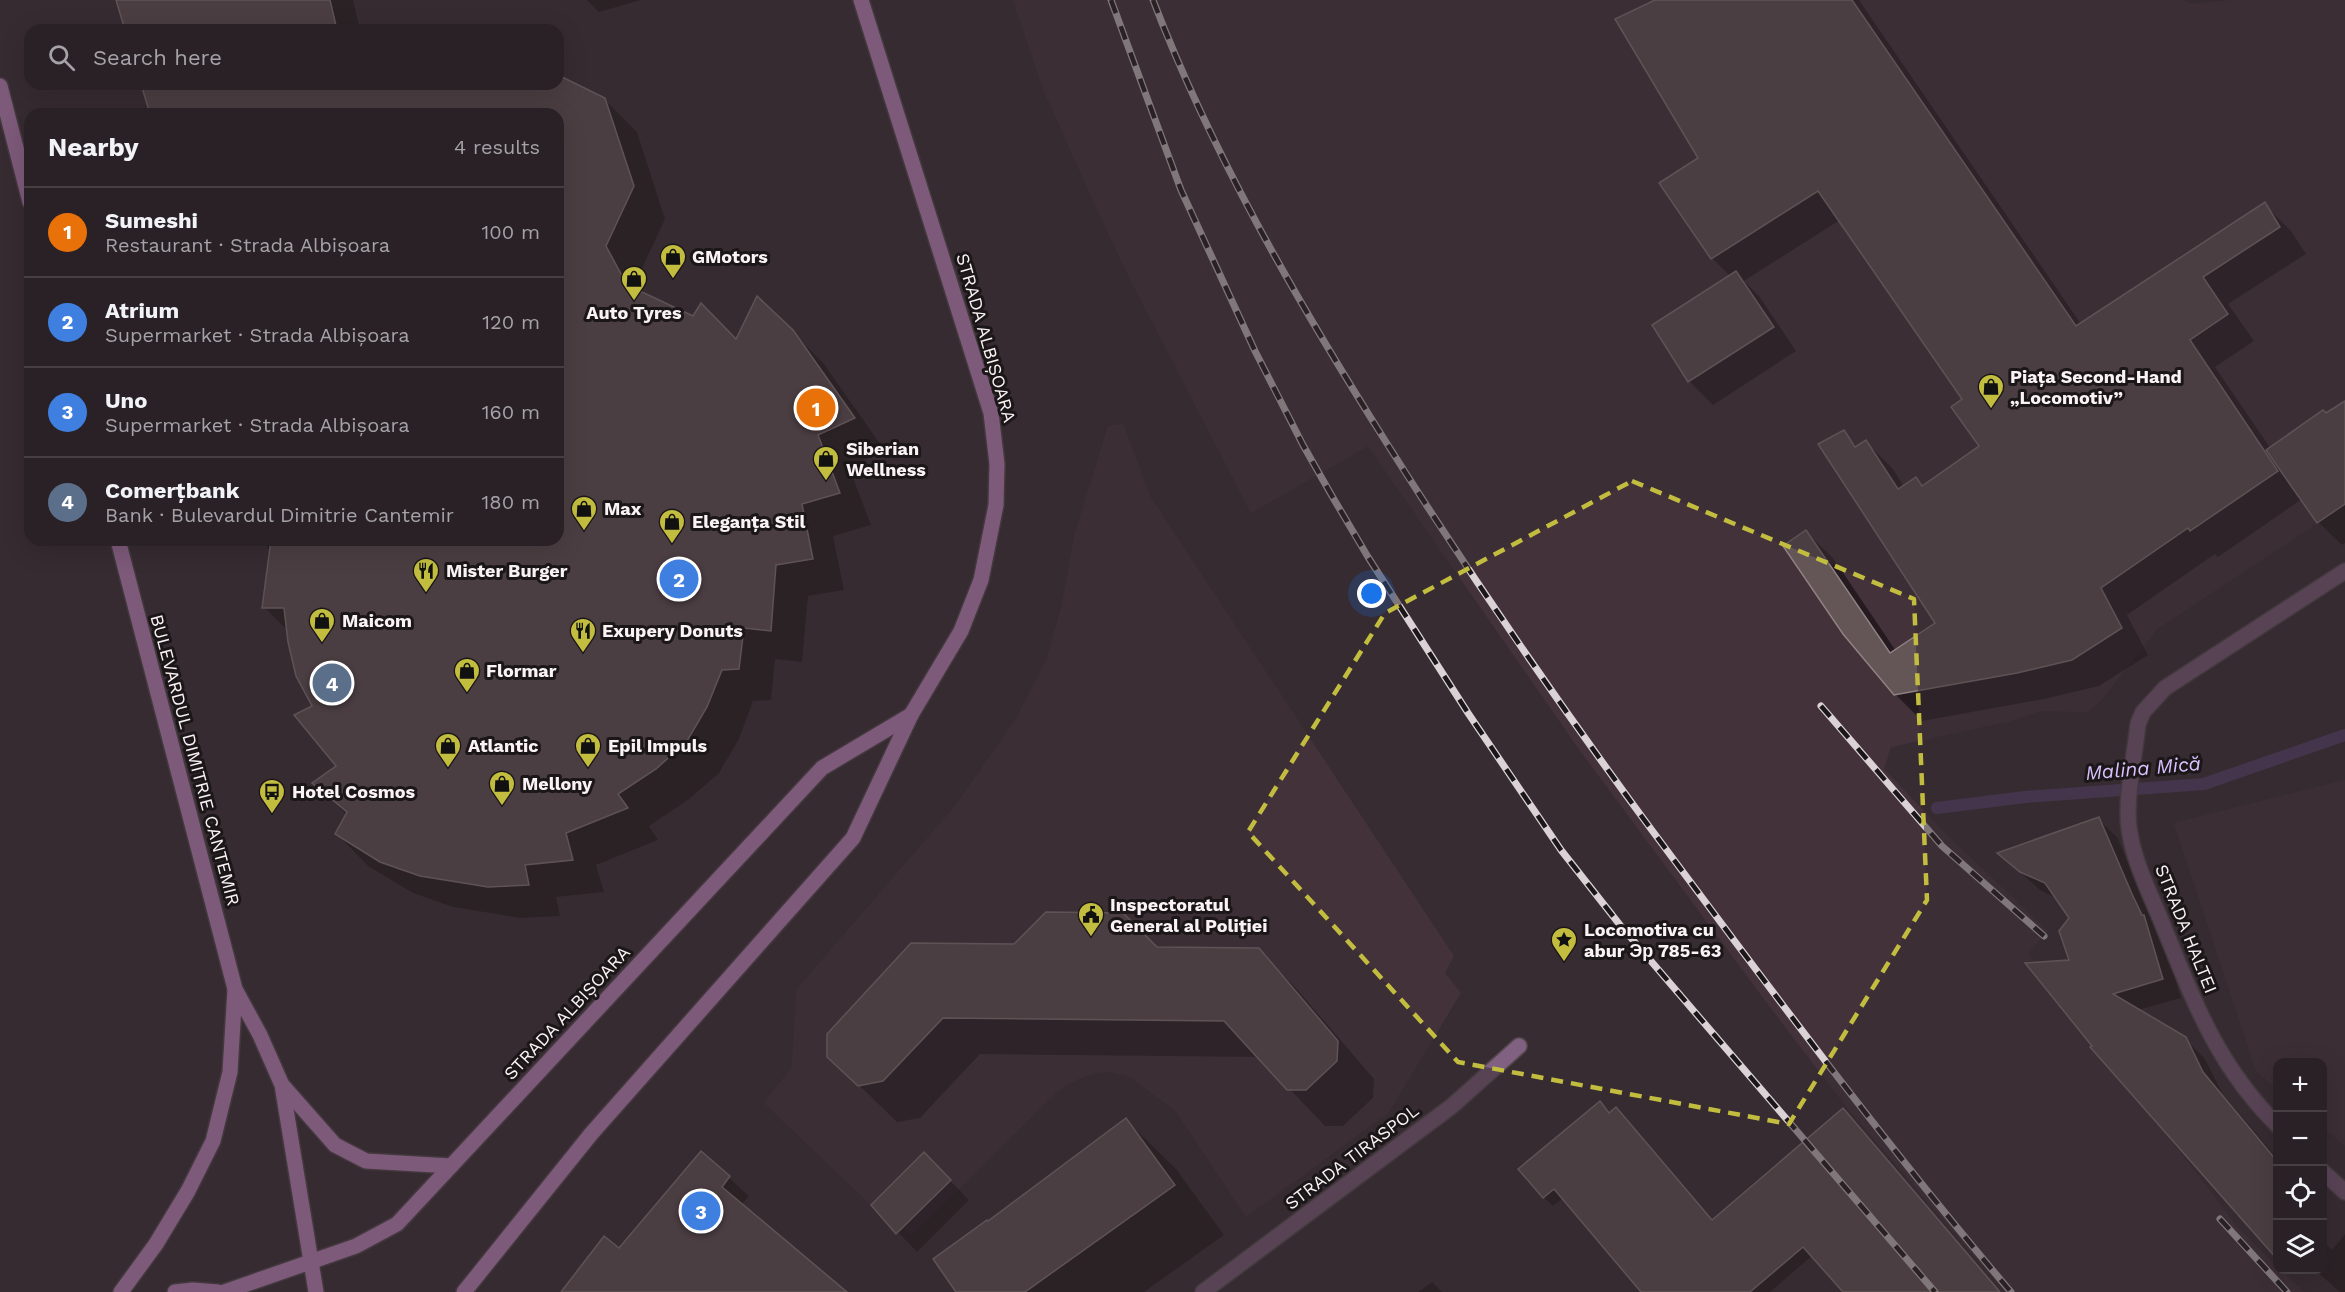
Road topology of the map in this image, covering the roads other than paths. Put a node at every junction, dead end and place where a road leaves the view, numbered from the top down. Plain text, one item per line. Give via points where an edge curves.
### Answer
1 (861, 0) edge
2 (0, 86) edge
3 (24, 179) edge
4 (120, 546) edge
5 (2345, 571) edge
6 (911, 715) junction
7 (234, 989) junction
8 (1519, 1046) dead end
9 (282, 1085) junction
10 (2273, 1122) edge
11 (451, 1166) junction
12 (2327, 1176) edge
13 (2345, 1192) edge
14 (311, 1262) junction
15 (121, 1292) edge
16 (175, 1292) edge
17 (218, 1292) edge
18 (224, 1292) edge
19 (316, 1292) edge
20 (464, 1292) edge
21 (1203, 1292) edge

1 - 6 main road, STRADA ALBIȘOARA via 991,413 998,464 996,506 981,580 961,631
2 - 3 main road
4 - 7 main road, BULEVARDUL DIMITRIE CANTEMIR
5 - 10 street, STRADA HALTEI via 2165,688 2138,724 2128,826 2139,865 2204,1024 2235,1077
6 - 11 main road, STRADA ALBIȘOARA via 822,768
6 - 20 main road, STRADA ALBIȘOARA via 853,838 591,1134
7 - 9 main road, BULEVARDUL DIMITRIE CANTEMIR
7 - 15 main road, BULEVARDUL DIMITRIE CANTEMIR via 230,1072 213,1141 156,1244
8 - 21 street, STRADA TIRASPOL via 1452,1106
9 - 11 main road via 335,1145 366,1161
9 - 14 main road, BULEVARDUL DIMITRIE CANTEMIR
11 - 14 main road, STRADA ALBIȘOARA via 397,1224 356,1246
12 - 13 street
14 - 18 main road, STRADA ALBIȘOARA
14 - 19 main road, BULEVARDUL DIMITRIE CANTEMIR
16 - 17 main road

